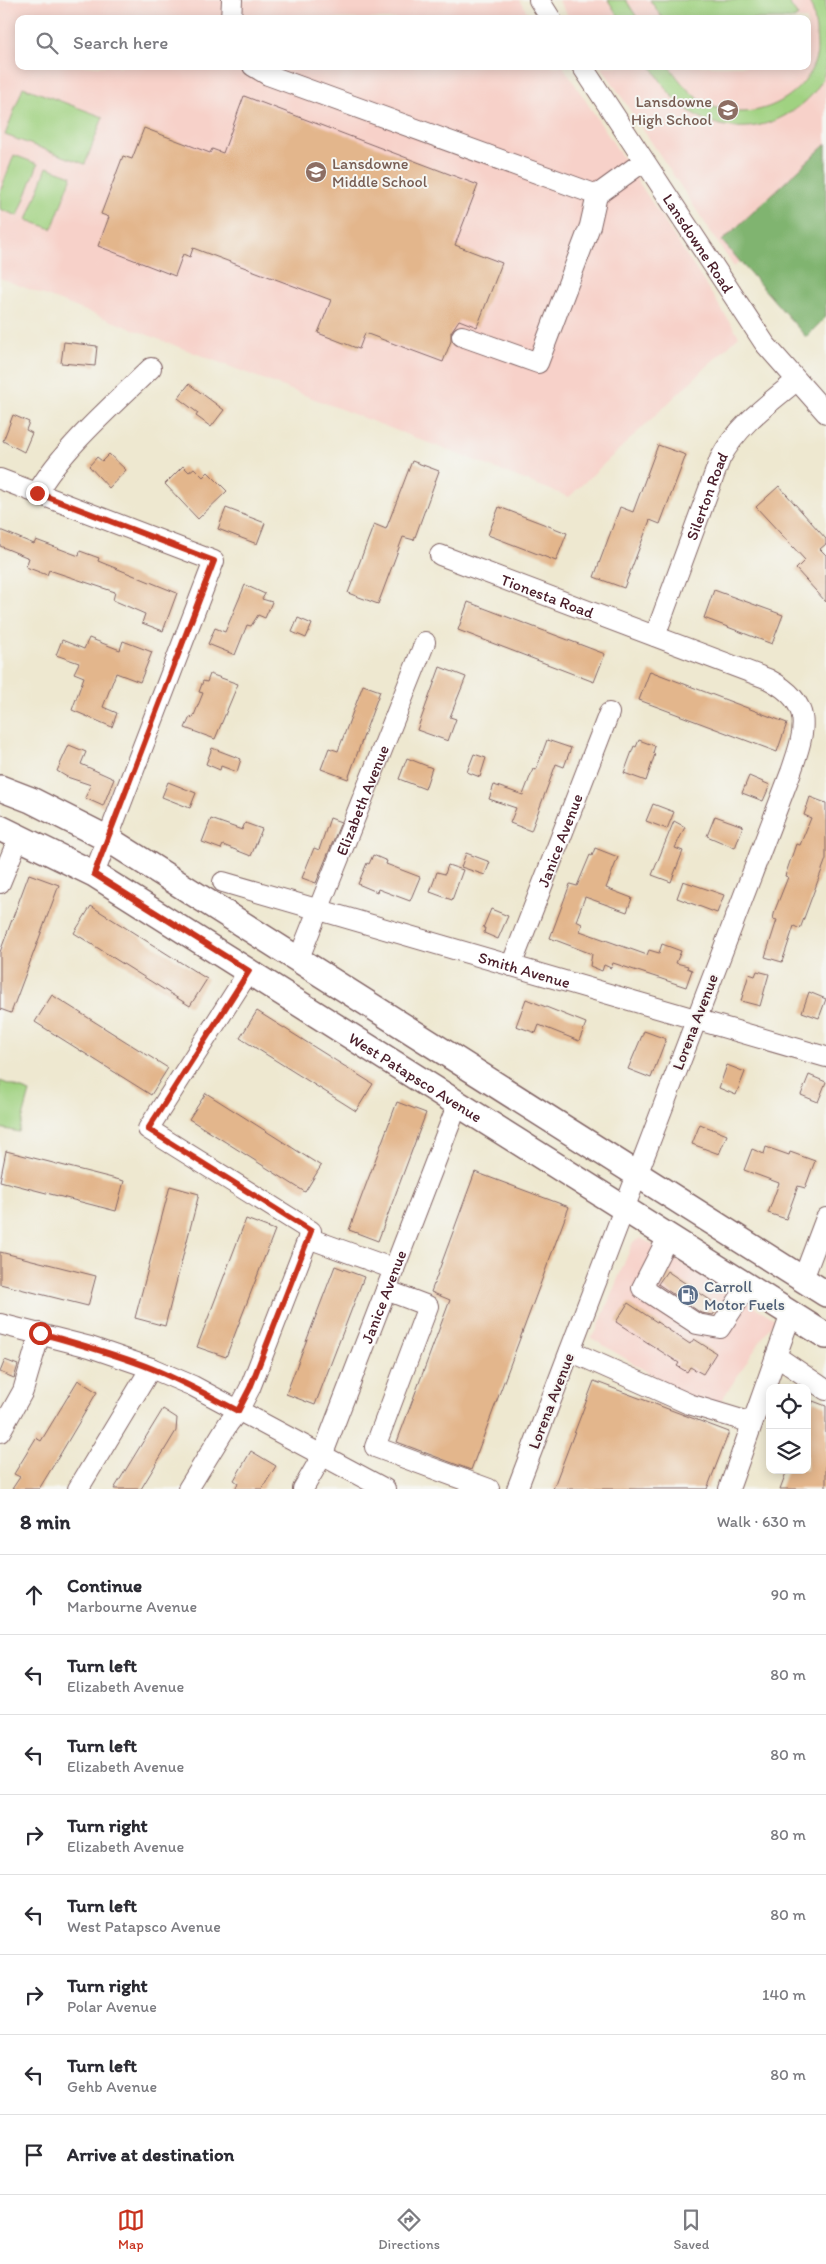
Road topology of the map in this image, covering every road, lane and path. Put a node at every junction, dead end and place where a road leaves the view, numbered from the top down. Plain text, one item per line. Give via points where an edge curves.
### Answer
1 (232, 0) edge
2 (539, 0) edge
3 (231, 15) edge
4 (548, 15) edge
5 (260, 70) edge
6 (585, 70) edge
7 (644, 161) junction
8 (597, 195) junction
9 (462, 336) dead end
10 (151, 368) dead end
11 (796, 381) junction
12 (826, 413) edge
13 (0, 479) edge
14 (37, 493) junction
15 (440, 555) dead end
16 (654, 636) junction
17 (425, 642) dead end
18 (609, 713) dead end
19 (0, 788) edge
20 (0, 828) edge
21 (23, 838) junction
22 (108, 839) junction
23 (94, 874) junction
24 (222, 882) dead end
25 (0, 883) edge
26 (318, 909) junction
27 (299, 958) junction
28 (511, 966) junction
29 (249, 971) junction
30 (695, 1020) junction
31 (826, 1057) edge
32 (458, 1103) junction
33 (638, 1174) junction
34 (625, 1210) junction
35 (826, 1218) edge
36 (668, 1237) junction
37 (308, 1238) junction
38 (394, 1269) junction
39 (803, 1279) junction
40 (747, 1287) junction
41 (386, 1290) junction
42 (826, 1294) edge
43 (791, 1314) junction
44 (0, 1324) edge
45 (40, 1333) junction
46 (826, 1336) edge
47 (570, 1351) junction
48 (776, 1356) junction
49 (151, 1368) junction
50 (826, 1390) edge
51 (238, 1411) junction
52 (752, 1423) junction
53 (0, 1432) edge
54 (322, 1456) junction
55 (78, 1489) edge
56 (188, 1489) edge
57 (303, 1489) edge
58 (385, 1489) edge
59 (489, 1489) edge
60 (517, 1489) edge
61 (729, 1489) edge

1 - 3 street
2 - 4 street
5 - 8 street
6 - 7 street, Lansdowne Road
7 - 8 street
7 - 11 street, Lansdowne Road via 765,344
8 - 9 street via 590,226 538,363
10 - 14 street via 51,470
11 - 12 street, Lansdowne Road
11 - 16 street, Silerton Road via 758,412 728,443
13 - 14 street
14 - 22 street via 214,561
15 - 16 street, Tionesta Road
16 - 30 street, Lorena Avenue via 785,688 798,704 803,725 802,740 791,772
17 - 26 street, Elizabeth Avenue
18 - 28 street, Janice Avenue
19 - 22 main road
20 - 21 main road, West Patapsco Avenue
21 - 23 main road, West Patapsco Avenue
21 - 25 street via 14,848
22 - 23 street
22 - 27 main road
23 - 29 main road, West Patapsco Avenue
24 - 26 street, Smith Avenue
26 - 27 street, Elizabeth Avenue
26 - 28 street, Smith Avenue
27 - 33 main road
28 - 30 street, Smith Avenue
29 - 32 main road, West Patapsco Avenue
29 - 37 street via 148,1129 311,1231
30 - 31 street, Smith Avenue
30 - 33 street, Lorena Avenue
32 - 34 main road, West Patapsco Avenue
32 - 38 street, Janice Avenue
33 - 34 street, Lorena Avenue
33 - 39 main road
34 - 36 main road, West Patapsco Avenue
34 - 47 street, Lorena Avenue
35 - 39 street
36 - 40 main road, West Patapsco Avenue
36 - 40 street via 642,1288 697,1324 720,1328
37 - 38 street
37 - 51 street
38 - 41 street, Janice Avenue
39 - 42 main road
40 - 43 main road, West Patapsco Avenue
41 - 54 street, Janice Avenue
41 - 59 street via 428,1306 375,1447
43 - 46 main road, West Patapsco Avenue
43 - 48 street
44 - 45 street
45 - 49 street
45 - 53 street via 23,1391
47 - 52 street via 688,1404
47 - 60 street, Lorena Avenue
48 - 50 street
48 - 52 street
49 - 51 street
49 - 55 street
51 - 54 street
51 - 56 street
52 - 61 street
54 - 57 street, Janice Avenue
54 - 58 street

